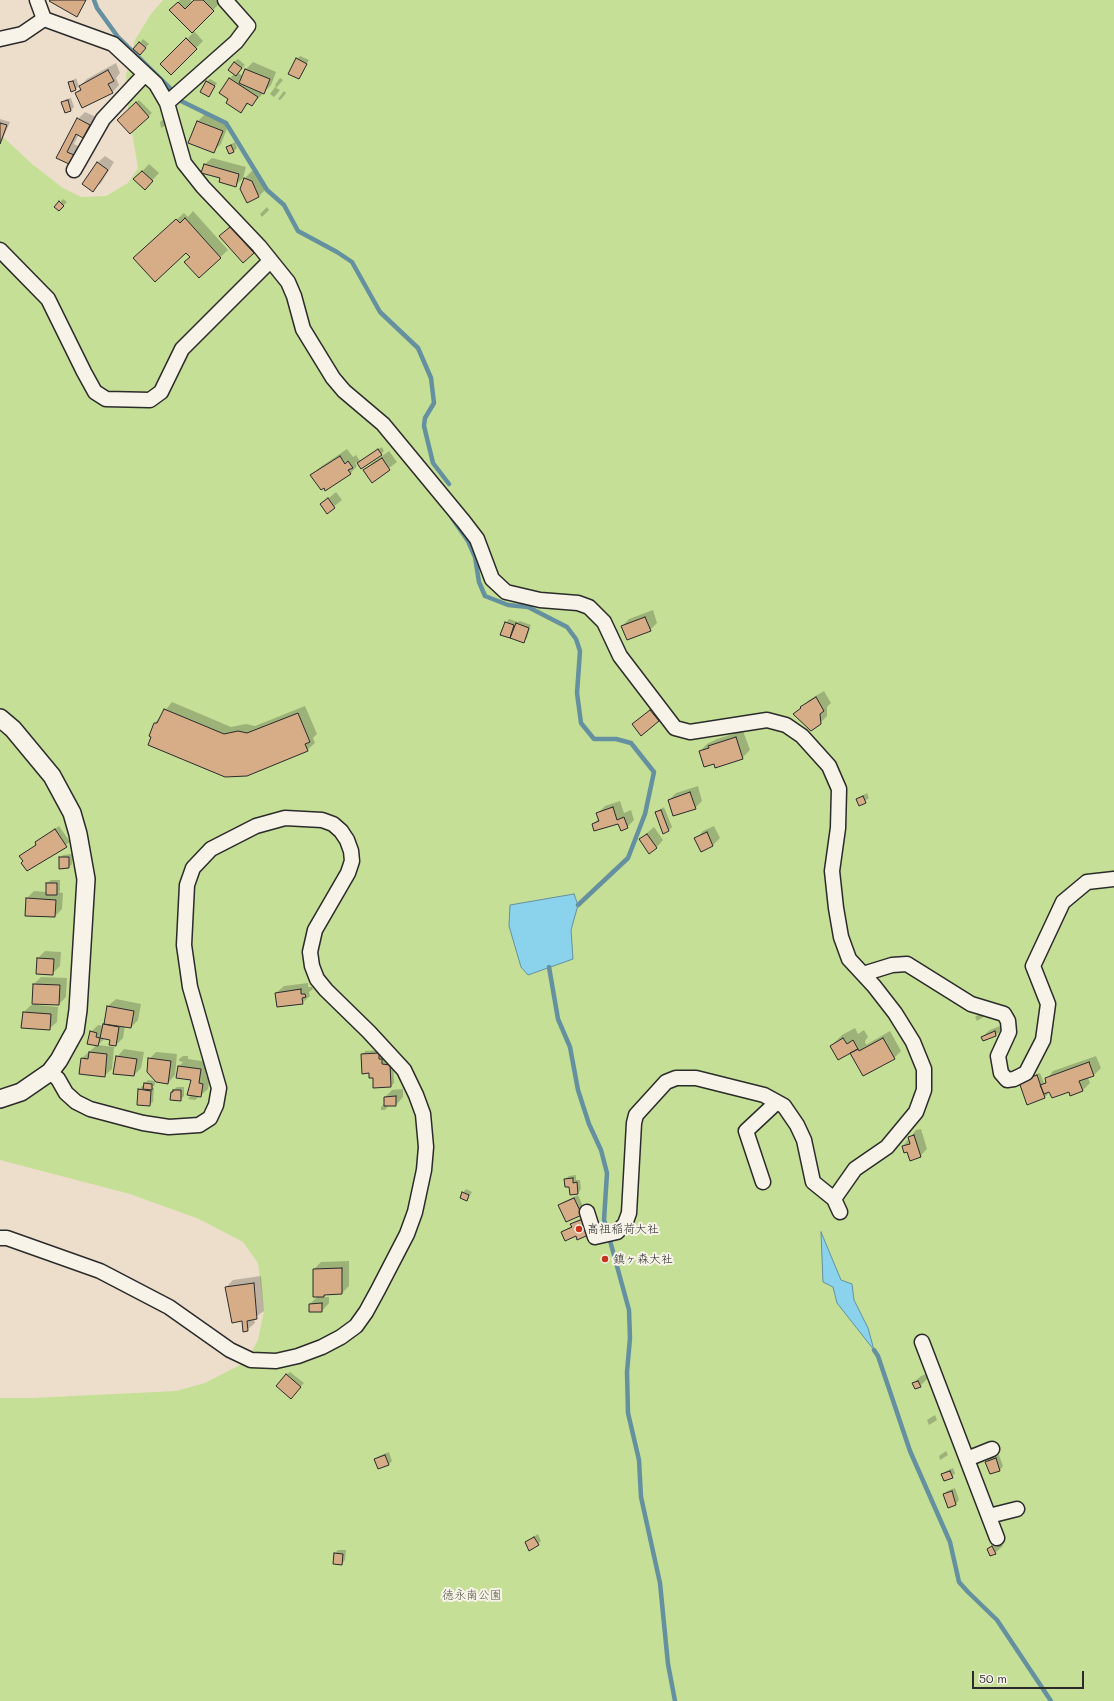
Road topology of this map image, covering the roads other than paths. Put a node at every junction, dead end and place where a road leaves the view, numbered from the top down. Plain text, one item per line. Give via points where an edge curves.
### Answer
1 (37, 0) edge
2 (226, 0) edge
3 (237, 0) edge
4 (44, 19) junction
5 (248, 26) junction
6 (0, 39) edge
7 (145, 74) junction
8 (167, 103) junction
9 (74, 170) dead end
10 (0, 250) edge
11 (270, 261) junction
12 (0, 718) edge
13 (1114, 879) edge
14 (863, 974) junction
15 (50, 1072) junction
16 (0, 1099) edge
17 (777, 1102) junction
18 (763, 1182) dead end
19 (834, 1199) junction
20 (588, 1212) dead end
21 (840, 1212) dead end
22 (0, 1238) edge
23 (922, 1342) dead end
24 (992, 1450) dead end
25 (967, 1459) junction
26 (1017, 1509) dead end
27 (989, 1516) junction
28 (997, 1538) dead end

1 - 4 street
2 - 5 street
3 - 5 street via 252,21
4 - 6 street via 22,34
4 - 7 street via 112,44
5 - 8 street via 236,42
7 - 8 street via 156,84
7 - 9 street via 103,118
8 - 11 street via 184,163
10 - 11 street via 48,298 95,392 106,399 150,400 160,392 182,349
11 - 14 street via 288,282 303,329 333,378 344,391 383,424 464,522 477,539 492,579 506,592 540,600 578,602 589,607 604,622 620,656 675,728 690,732 767,720 786,725 802,736 829,766 839,789 838,828 832,871 836,908 841,937 849,959
12 - 15 street via 13,729 52,776 72,813 86,879 75,1031
13 - 14 street via 1086,882 1063,902 1033,966 1048,1004 1043,1040 1026,1073 1014,1079 1007,1080 1001,1073 998,1056 1009,1032 1004,1014 971,1004 907,964 892,965
14 - 19 street via 895,1013 913,1042 924,1069 924,1090 916,1112 887,1147 855,1169
15 - 16 street via 21,1092
15 - 22 street via 66,1093 90,1109 169,1127 199,1125 210,1118 216,1105 219,1088 190,987 184,945 187,885 194,868 211,849 268,822 286,818 322,820 333,824 347,840 352,861 348,873 316,930 310,952 312,966 317,979 326,990 404,1070 416,1095 423,1114 426,1147 415,1212 407,1234 356,1326 322,1347 276,1361 252,1360 230,1350 169,1307 100,1271 7,1238
17 - 18 street via 746,1131
17 - 19 street via 784,1106 804,1140 813,1182
17 - 20 street via 764,1095 696,1078 676,1078 666,1082 636,1115 629,1213 625,1224 617,1232 595,1237
19 - 21 street
23 - 25 street
24 - 25 street
25 - 27 street
26 - 27 street
27 - 28 street

